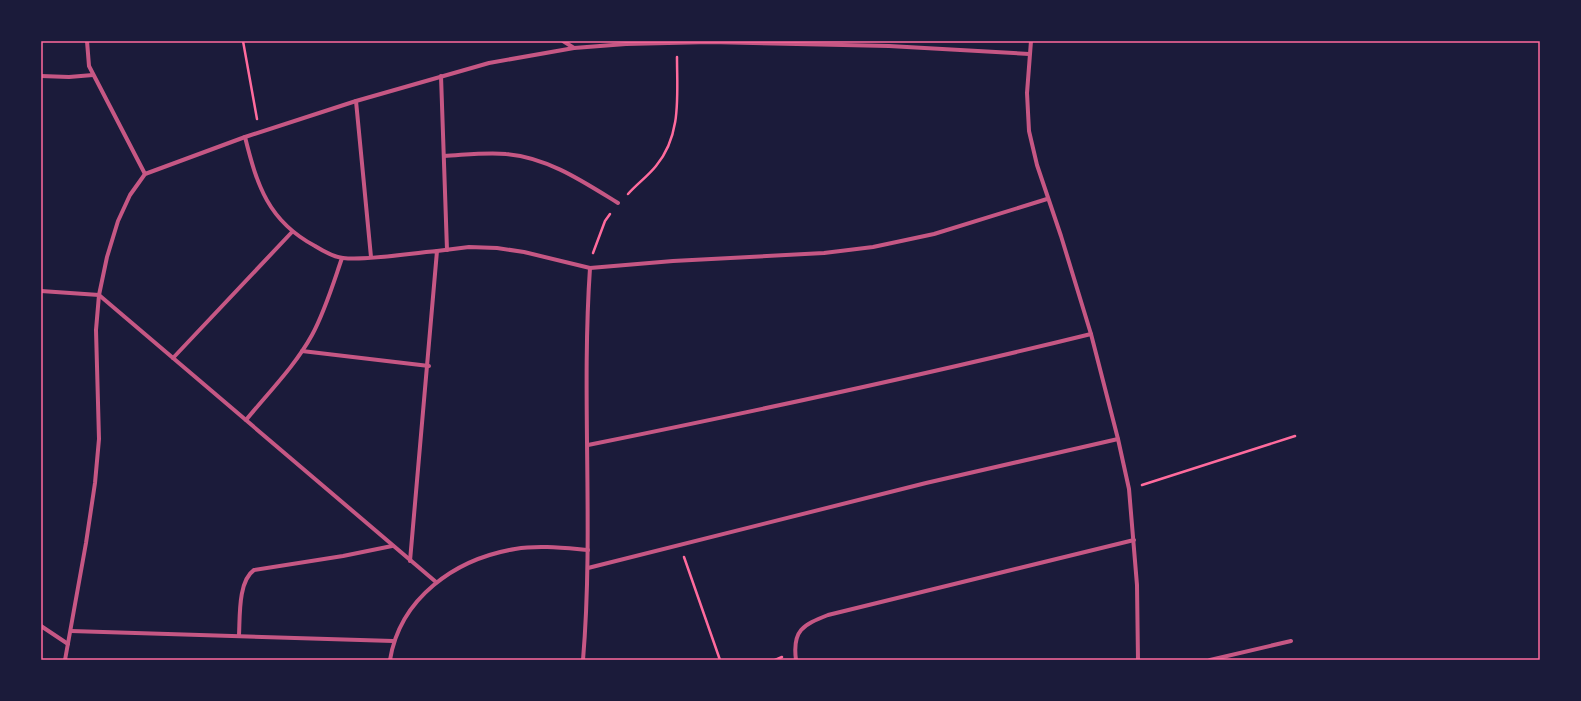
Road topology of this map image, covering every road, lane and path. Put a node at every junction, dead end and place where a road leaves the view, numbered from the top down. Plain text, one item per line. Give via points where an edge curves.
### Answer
1 (87, 41) edge
2 (243, 41) edge
3 (563, 41) edge
4 (1031, 41) edge
5 (677, 43) junction
6 (574, 48) junction
7 (1029, 54) junction
8 (93, 75) junction
9 (41, 76) edge
10 (441, 76) junction
11 (356, 101) junction
12 (259, 132) junction
13 (244, 137) junction
14 (444, 156) junction
15 (145, 174) junction
16 (1047, 199) junction
17 (618, 203) junction
18 (292, 232) junction
19 (447, 250) junction
20 (437, 251) junction
21 (371, 257) junction
22 (342, 258) junction
23 (590, 268) junction
24 (41, 291) edge
25 (99, 295) junction
26 (1090, 334) junction
27 (302, 351) junction
28 (173, 358) junction
29 (429, 366) junction
30 (246, 420) junction
31 (1295, 436) dead end
32 (1118, 439) junction
33 (588, 445) junction
34 (1129, 489) junction
35 (1134, 540) junction
36 (680, 545) junction
37 (392, 546) junction
38 (588, 550) junction
39 (410, 561) junction
40 (588, 568) junction
41 (436, 582) junction
42 (41, 626) edge
43 (71, 631) junction
44 (239, 635) junction
45 (393, 641) junction
46 (1291, 641) dead end
47 (68, 644) junction
48 (65, 660) edge
49 (390, 660) edge
50 (583, 660) edge
51 (720, 660) edge
52 (796, 660) edge
53 (1138, 660) edge
54 (1210, 660) edge

1 - 8 street via 87,57
2 - 12 path
3 - 6 street
4 - 7 street
5 - 6 street
5 - 7 street via 881,46
5 - 17 path via 678,110 674,133 666,152 656,166
6 - 10 street via 489,63
7 - 16 street via 1029,131 1036,166
8 - 9 street
8 - 15 street
10 - 11 street
10 - 14 street
11 - 12 street
11 - 21 street
12 - 13 street
13 - 15 street
13 - 18 street via 260,188 272,209
14 - 17 street via 506,154 536,160 587,183
14 - 19 street
15 - 25 street via 130,195 118,221
16 - 23 street via 934,234 873,247 824,253 673,260
16 - 26 street via 1061,236
17 - 23 path via 605,221
18 - 22 street via 328,253
18 - 28 street
19 - 20 street
19 - 23 street via 469,247 497,248
20 - 21 street
20 - 29 street
21 - 22 street
22 - 27 street via 320,318
23 - 33 street via 586,324
24 - 25 street
25 - 28 street
25 - 43 street via 96,330 99,439 95,483
26 - 32 street
26 - 33 street via 924,375
27 - 29 street
27 - 30 street
28 - 30 street
29 - 39 street
30 - 37 street
31 - 34 path
32 - 34 street
32 - 36 street via 1002,464
33 - 38 street
34 - 35 street
35 - 52 street via 828,615 809,622 799,631 795,640
35 - 53 street
36 - 40 street
36 - 51 path
37 - 39 street
37 - 44 street via 254,570 248,574 243,587
38 - 40 street
38 - 41 street via 548,546 516,548 485,556
39 - 41 street
40 - 50 street
41 - 45 street via 418,599 404,618
42 - 47 street
43 - 44 street
43 - 47 street
44 - 45 street
45 - 49 street
46 - 54 street
47 - 48 street

